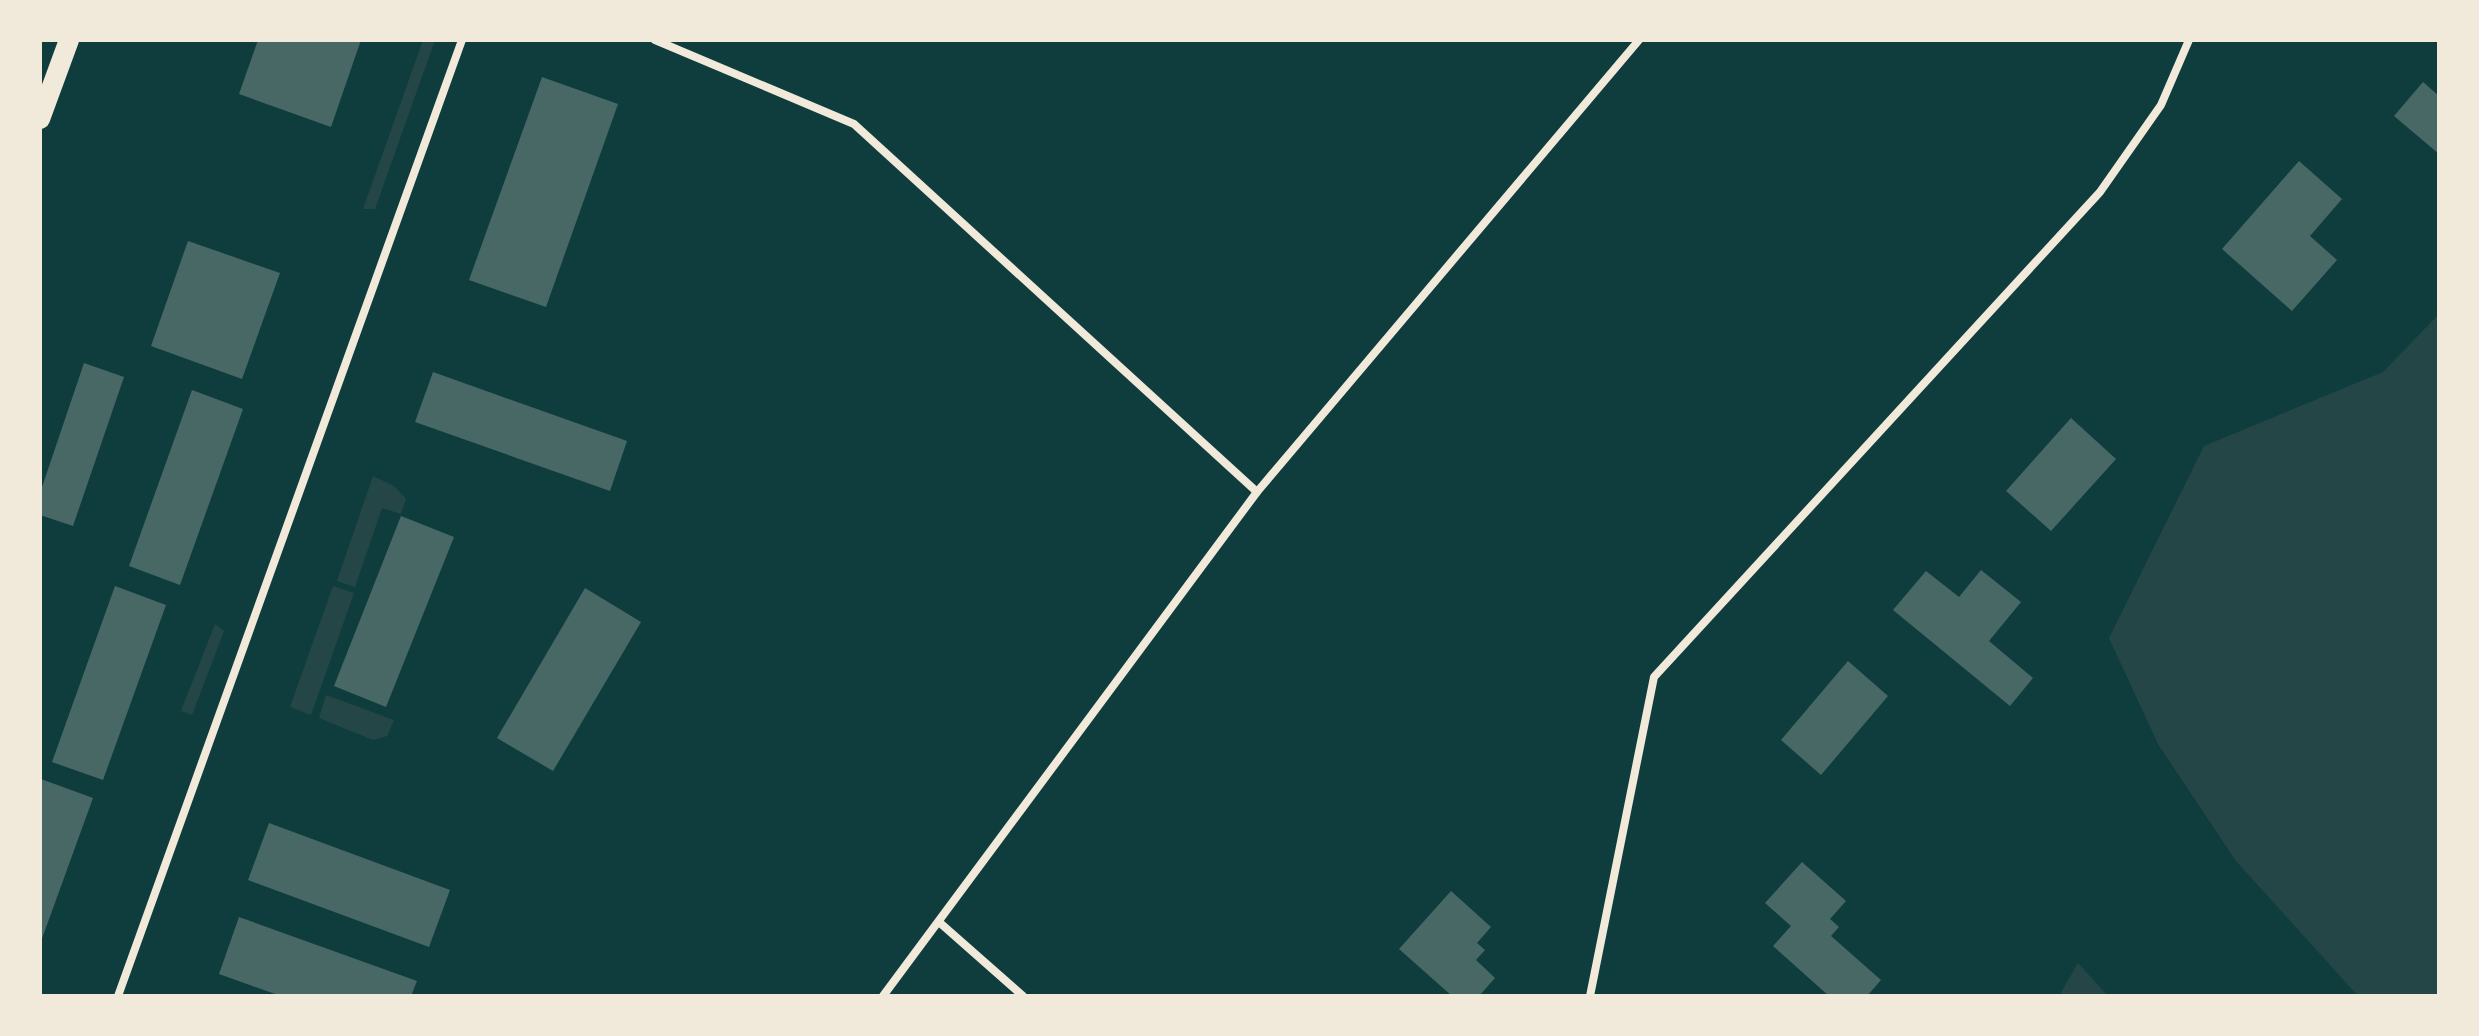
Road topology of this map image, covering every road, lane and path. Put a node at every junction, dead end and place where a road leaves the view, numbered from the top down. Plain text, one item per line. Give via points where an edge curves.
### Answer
1 (69, 40) edge
2 (462, 40) edge
3 (655, 40) edge
4 (1639, 40) edge
5 (2189, 40) edge
6 (40, 119) edge
7 (1257, 492) junction
8 (939, 922) junction
9 (118, 996) edge
10 (883, 996) edge
11 (1023, 996) edge
12 (1590, 996) edge

1 - 6 main road
2 - 9 street
3 - 7 street via 854,124
4 - 7 street
5 - 12 street via 2161,105 2100,192 1654,677
7 - 8 street
8 - 10 street
8 - 11 street

